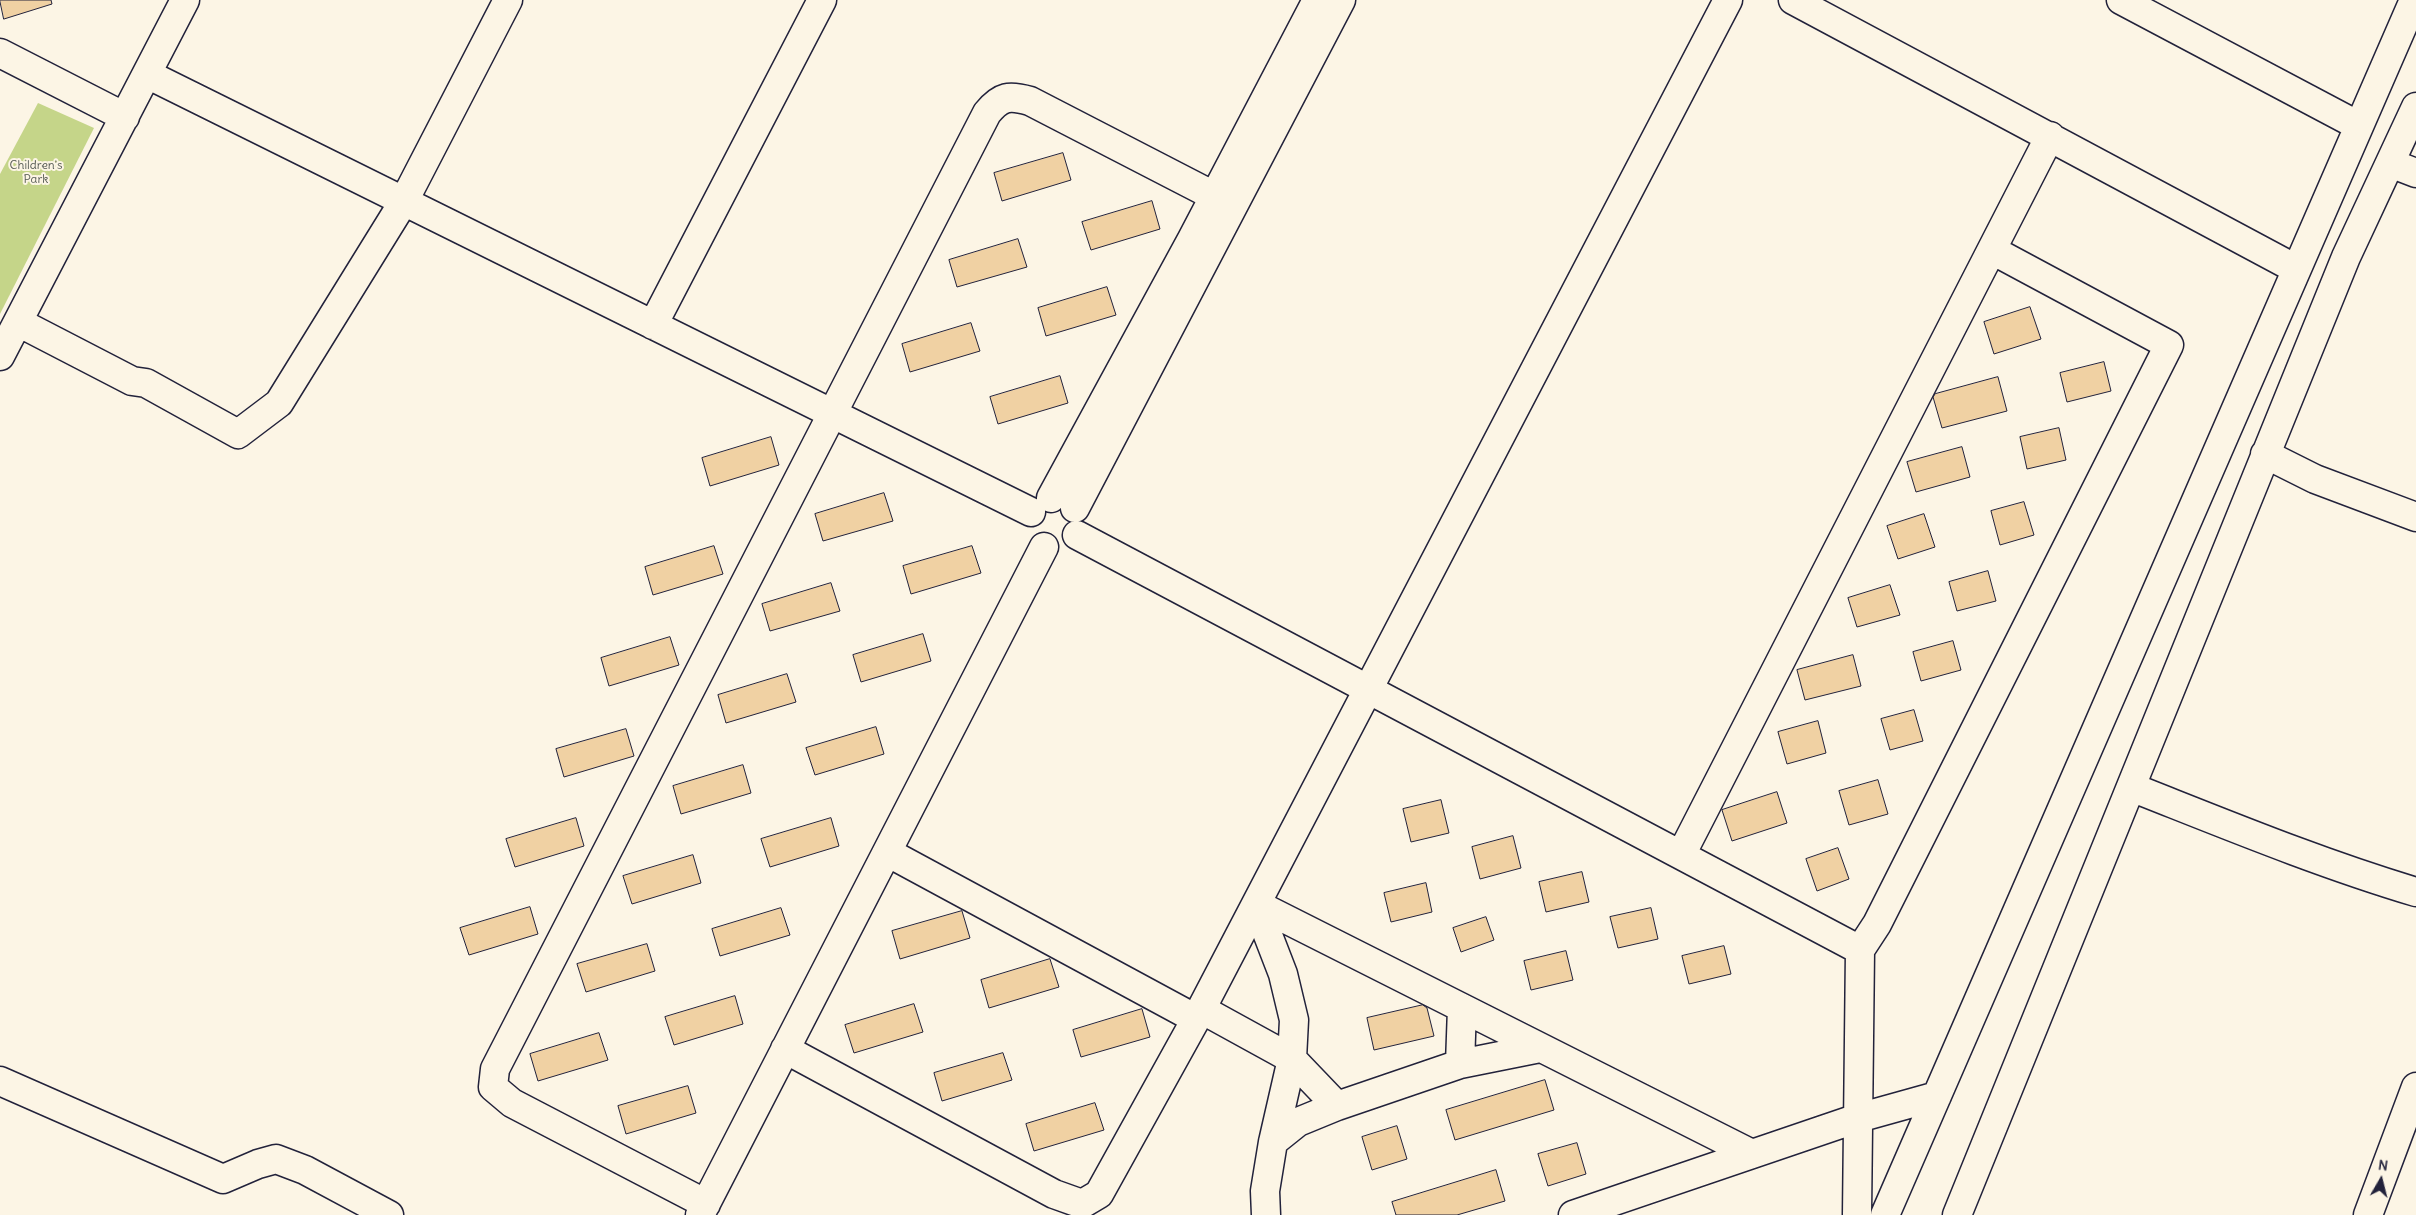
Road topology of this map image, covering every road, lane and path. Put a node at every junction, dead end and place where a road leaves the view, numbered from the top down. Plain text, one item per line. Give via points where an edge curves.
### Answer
1 (185, 0) edge
2 (508, 0) edge
3 (822, 0) edge
4 (1317, 0) edge
5 (1341, 0) edge
6 (1728, 0) edge
7 (1793, 0) edge
8 (2121, 0) edge
9 (2414, 0) edge
10 (0, 53) edge
11 (147, 74) junction
12 (2416, 107) edge
13 (124, 117) junction
14 (2359, 126) junction
15 (2050, 136) junction
16 (2390, 163) junction
17 (2416, 173) edge
18 (1214, 196) junction
19 (404, 201) junction
20 (1992, 250) junction
21 (2296, 269) junction
22 (653, 325) junction
23 (6, 339) edge
24 (833, 414) junction
25 (2265, 454) junction
26 (1052, 506) junction
27 (2416, 517) edge
28 (1077, 535) junction
29 (1044, 547) junction
30 (1367, 689) junction
31 (2131, 787) junction
32 (887, 852) junction
33 (1681, 855) junction
34 (2416, 892) edge
35 (1256, 904) junction
36 (1860, 950) junction
37 (1462, 1008) junction
38 (1198, 1014) junction
39 (1540, 1048) junction
40 (785, 1049) junction
41 (1292, 1059) junction
42 (1460, 1064) junction
43 (0, 1081) edge
44 (2416, 1087) edge
45 (1937, 1096) junction
46 (1337, 1106) junction
47 (1858, 1118) junction
48 (1273, 1142) junction
49 (1752, 1154) junction
50 (703, 1209) edge
51 (389, 1215) edge
52 (1266, 1215) edge
53 (1573, 1215) edge
54 (1857, 1215) edge
55 (1885, 1215) edge
56 (1957, 1215) edge
57 (2368, 1215) edge

1 - 11 street
2 - 19 street
3 - 22 street
4 - 18 street
5 - 26 street
6 - 30 street
7 - 15 street
8 - 14 street
9 - 14 street
10 - 13 street
11 - 13 street
11 - 19 street
12 - 16 street
13 - 23 street
14 - 21 street
15 - 20 street
15 - 21 street
16 - 17 street
16 - 25 street via 2346,257
18 - 24 street via 1030,101 1014,97 997,101 987,113
18 - 26 street
19 - 22 street
19 - 23 street via 279,403 238,434 146,383
20 - 33 street
20 - 36 street via 2169,345 1877,924
21 - 45 street
22 - 24 street
24 - 26 street
24 - 50 street via 495,1068 493,1087 512,1103
25 - 27 street via 2315,480
25 - 31 street
26 - 28 street via 1080,516
26 - 29 street via 1028,523 1032,537
28 - 29 street via 1072,544 1058,550
28 - 30 street
29 - 32 street
30 - 33 street
30 - 35 street
31 - 34 street via 2270,843
31 - 56 street
32 - 38 street
32 - 40 street
33 - 36 street
35 - 37 street
35 - 38 street
35 - 41 street via 1283,974 1294,1020
36 - 47 street
37 - 39 street
37 - 42 street
38 - 40 street via 1099,1194 1082,1204 1054,1194
38 - 41 street
39 - 42 street
39 - 49 street
40 - 50 street
41 - 46 street
41 - 48 street
42 - 46 street
43 - 51 street via 223,1179 276,1159 305,1170
44 - 57 street
45 - 47 street
45 - 55 street
46 - 48 street via 1298,1122
47 - 49 street
47 - 54 street
48 - 52 street via 1265,1191
49 - 53 street

